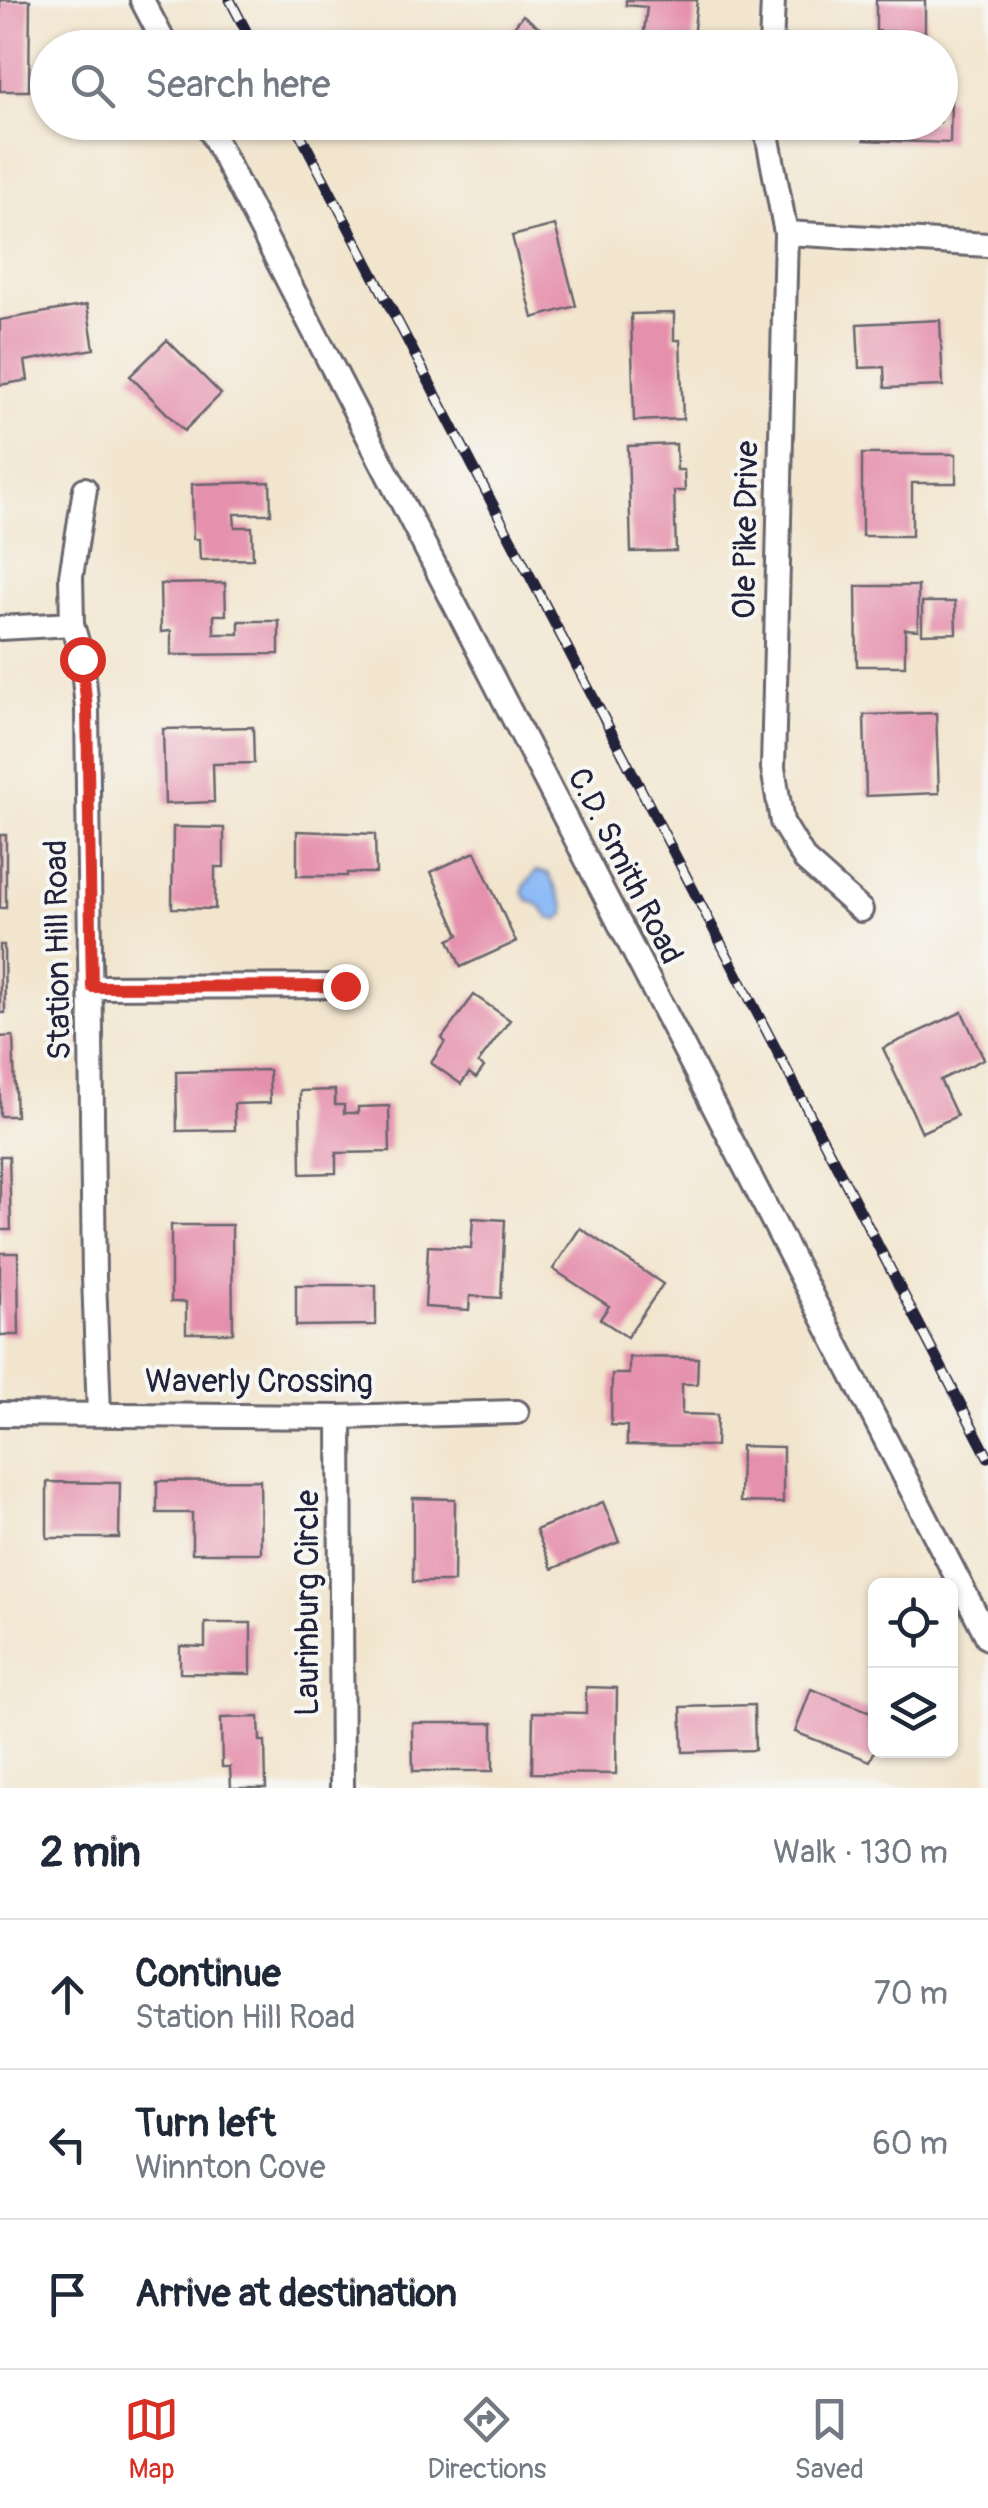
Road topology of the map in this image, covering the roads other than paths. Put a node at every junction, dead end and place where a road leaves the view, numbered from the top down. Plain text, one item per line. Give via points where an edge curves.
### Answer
1 (142, 0) edge
2 (773, 0) edge
3 (158, 30) edge
4 (772, 30) edge
5 (215, 140) edge
6 (768, 140) edge
7 (786, 233) junction
8 (988, 244) edge
9 (85, 489) dead end
10 (72, 624) junction
11 (0, 628) edge
12 (861, 910) dead end
13 (345, 986) dead end
14 (92, 987) junction
15 (517, 1412) dead end
16 (0, 1414) edge
17 (99, 1414) junction
18 (340, 1417) junction
19 (988, 1638) edge
20 (342, 1788) edge

1 - 3 street
2 - 4 street
5 - 19 street, C.D. Smith Road
6 - 7 street, Ole Pike Drive
7 - 8 street
7 - 12 street, Ole Pike Drive via 773,768 782,822 805,860
9 - 10 street, Station Hill Road via 71,576
10 - 11 street
10 - 14 street, Station Hill Road via 87,709
13 - 14 street
14 - 17 street, Station Hill Road
15 - 18 street, Waverly Crossing
16 - 17 street, Waverly Crossing
17 - 18 street, Waverly Crossing
18 - 20 street, Laurinburg Circle

